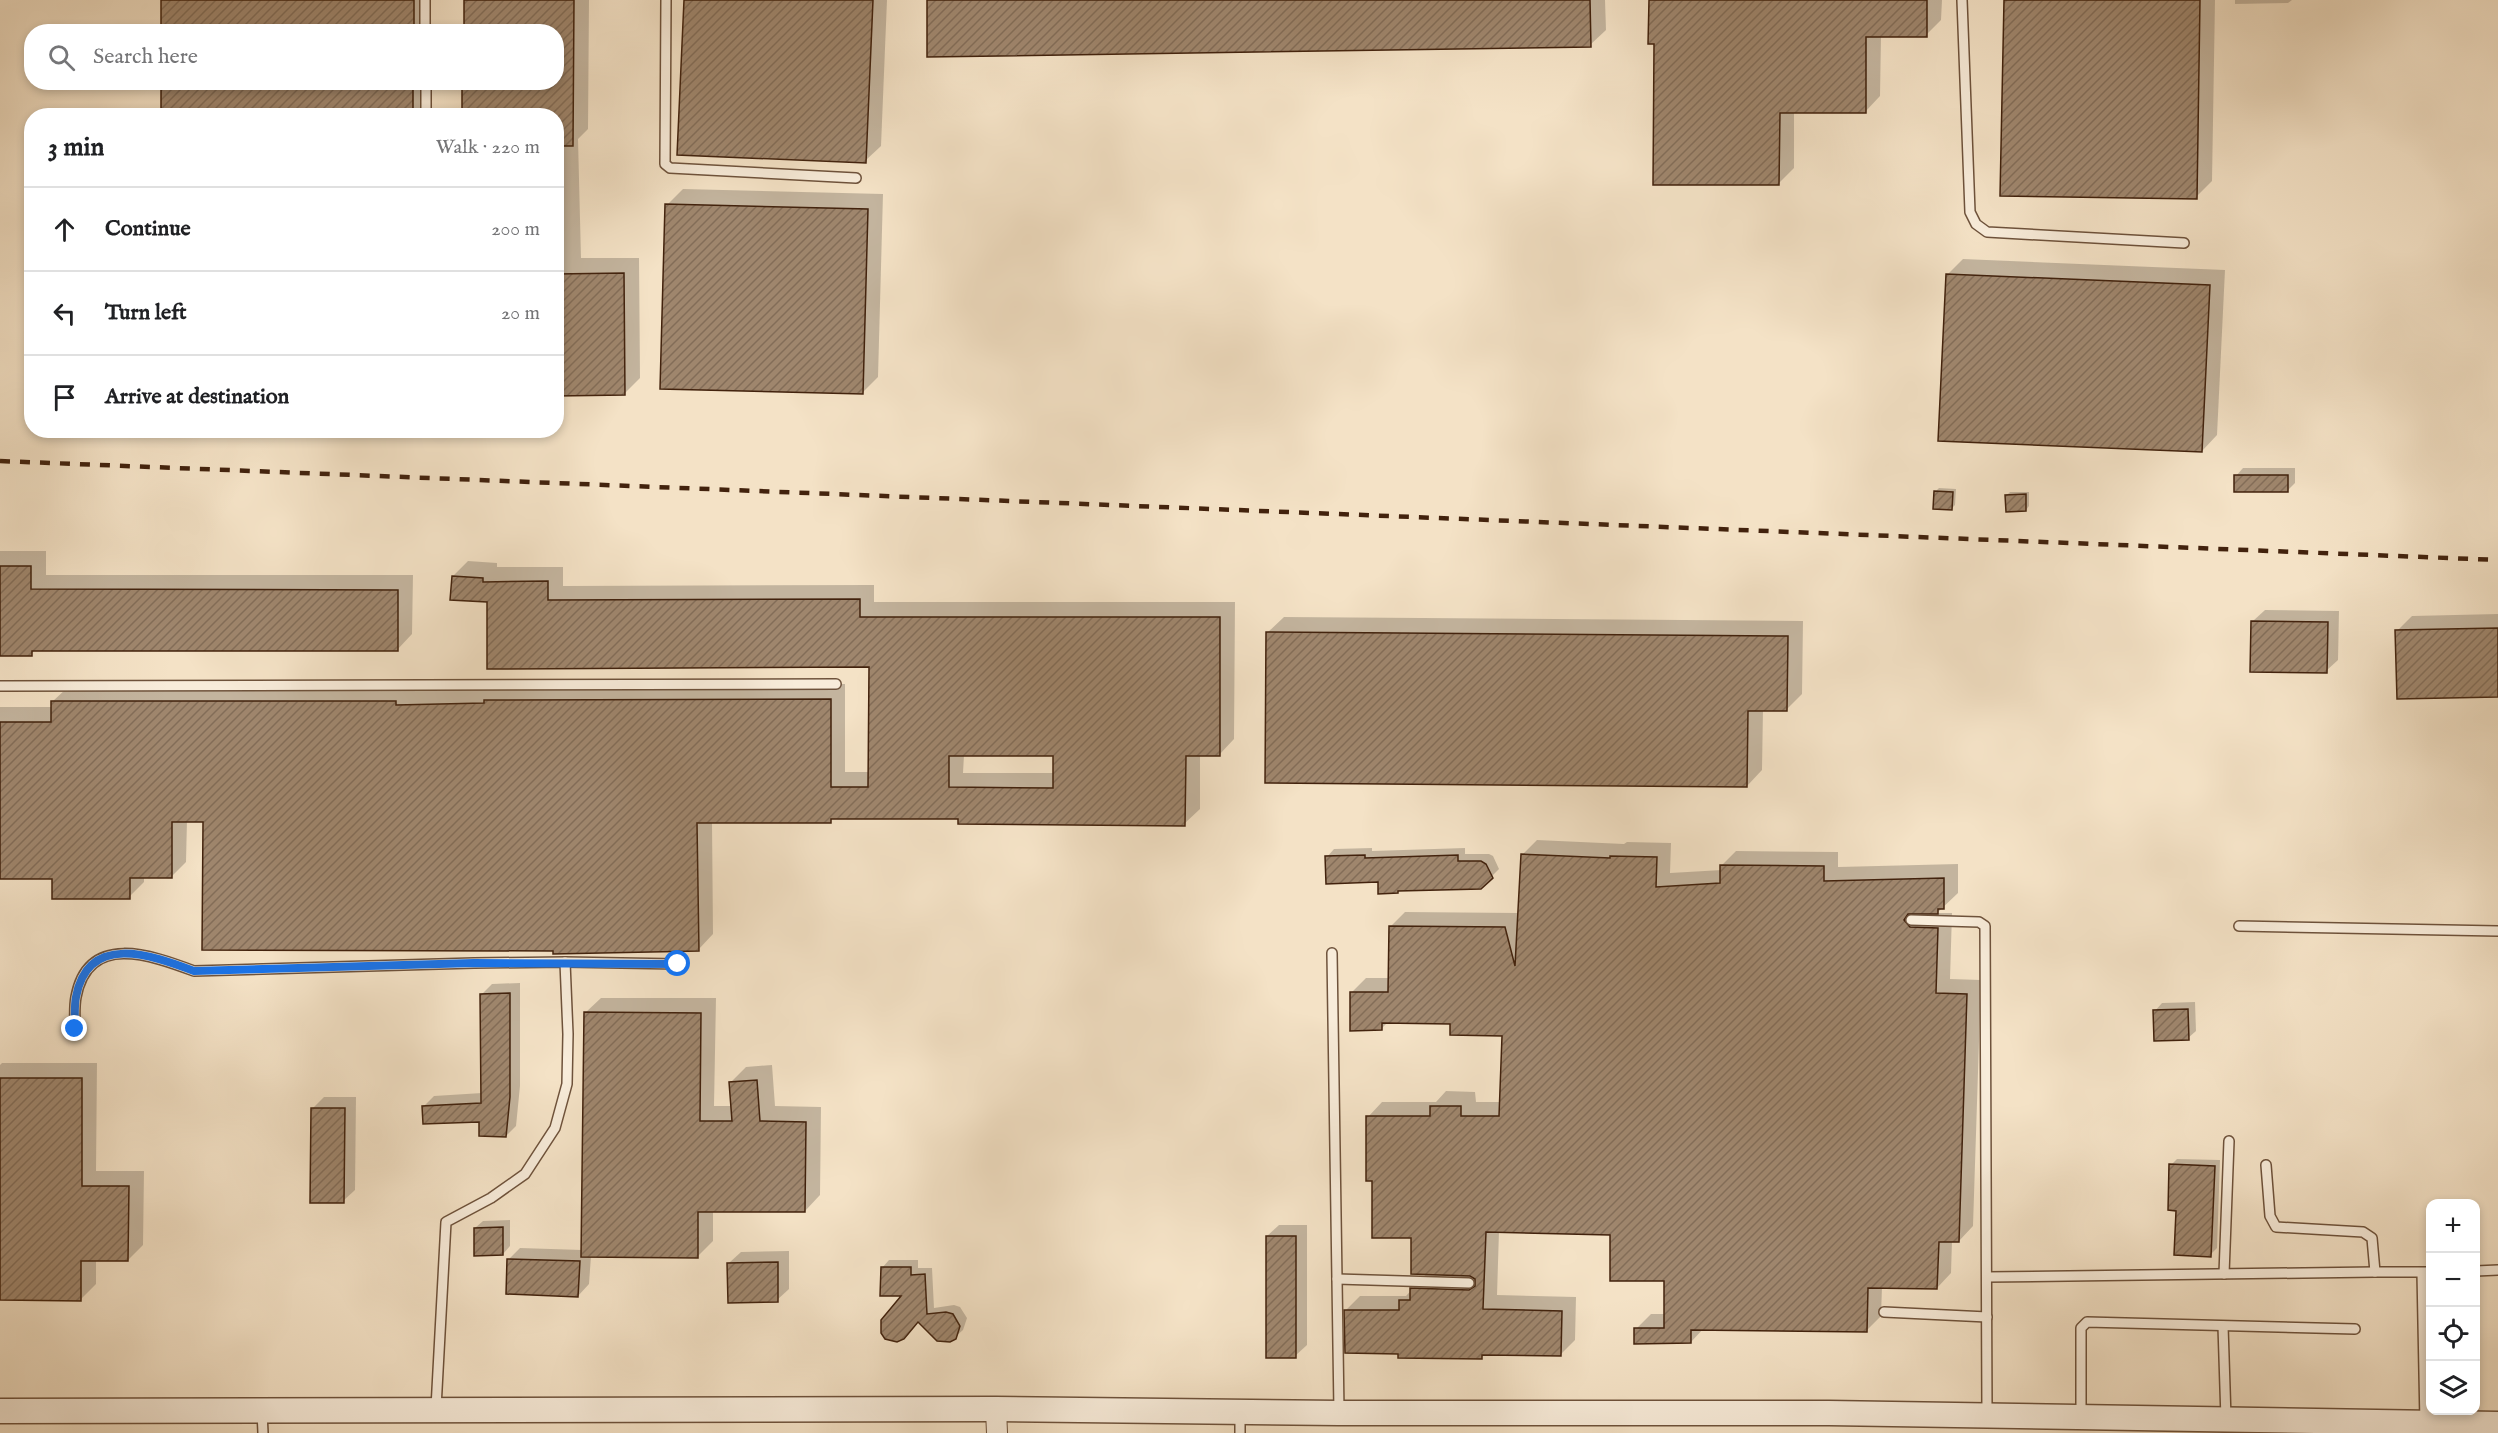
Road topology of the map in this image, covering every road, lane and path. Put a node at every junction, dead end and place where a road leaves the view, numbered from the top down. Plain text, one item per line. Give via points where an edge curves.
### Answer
1 (425, 0) edge
2 (666, 0) edge
3 (1962, 0) edge
4 (425, 24) edge
5 (426, 90) edge
6 (426, 108) edge
7 (856, 178) dead end
8 (2184, 243) dead end
9 (836, 684) dead end
10 (0, 686) edge
11 (1911, 920) dead end
12 (2239, 926) dead end
13 (2498, 931) edge
14 (1332, 953) dead end
15 (565, 962) junction
16 (678, 964) dead end
17 (75, 1029) dead end
18 (2229, 1141) dead end
19 (2266, 1165) dead end
20 (2498, 1270) edge
21 (2480, 1271) edge
22 (2375, 1272) junction
23 (2426, 1272) edge
24 (2224, 1274) junction
25 (1987, 1277) junction
26 (1337, 1279) junction
27 (1469, 1283) dead end
28 (1884, 1312) dead end
29 (1987, 1317) junction
30 (2223, 1326) junction
31 (2355, 1329) dead end
32 (996, 1409) junction
33 (435, 1410) junction
34 (0, 1411) edge
35 (1339, 1413) junction
36 (1987, 1416) junction
37 (2081, 1417) junction
38 (2226, 1420) junction
39 (262, 1422) edge
40 (1240, 1423) edge
41 (2425, 1423) junction
42 (2498, 1424) edge
43 (997, 1433) edge

1 - 4 lane
2 - 7 lane via 665,164 670,168
3 - 8 lane via 1970,212 1976,224 1987,232
5 - 6 lane
9 - 10 lane
11 - 25 lane via 1980,922 1985,926
12 - 13 lane
14 - 26 lane
15 - 16 lane
15 - 17 lane via 194,971 153,956 122,953 100,957 85,972 76,996
15 - 33 lane via 567,1084 555,1128 525,1174 446,1222
18 - 24 lane
19 - 22 lane via 2270,1216 2276,1227 2368,1234 2372,1238
20 - 21 lane
22 - 23 lane
22 - 24 lane
23 - 41 lane
24 - 25 lane
25 - 29 lane
26 - 27 lane
26 - 35 lane
28 - 29 lane
29 - 36 lane
30 - 31 lane
30 - 37 lane via 2083,1324
30 - 38 lane
32 - 33 street
32 - 40 street
32 - 43 street
33 - 39 street
34 - 39 street
35 - 36 street
35 - 40 street
36 - 37 street
37 - 38 street
38 - 41 street
41 - 42 street

